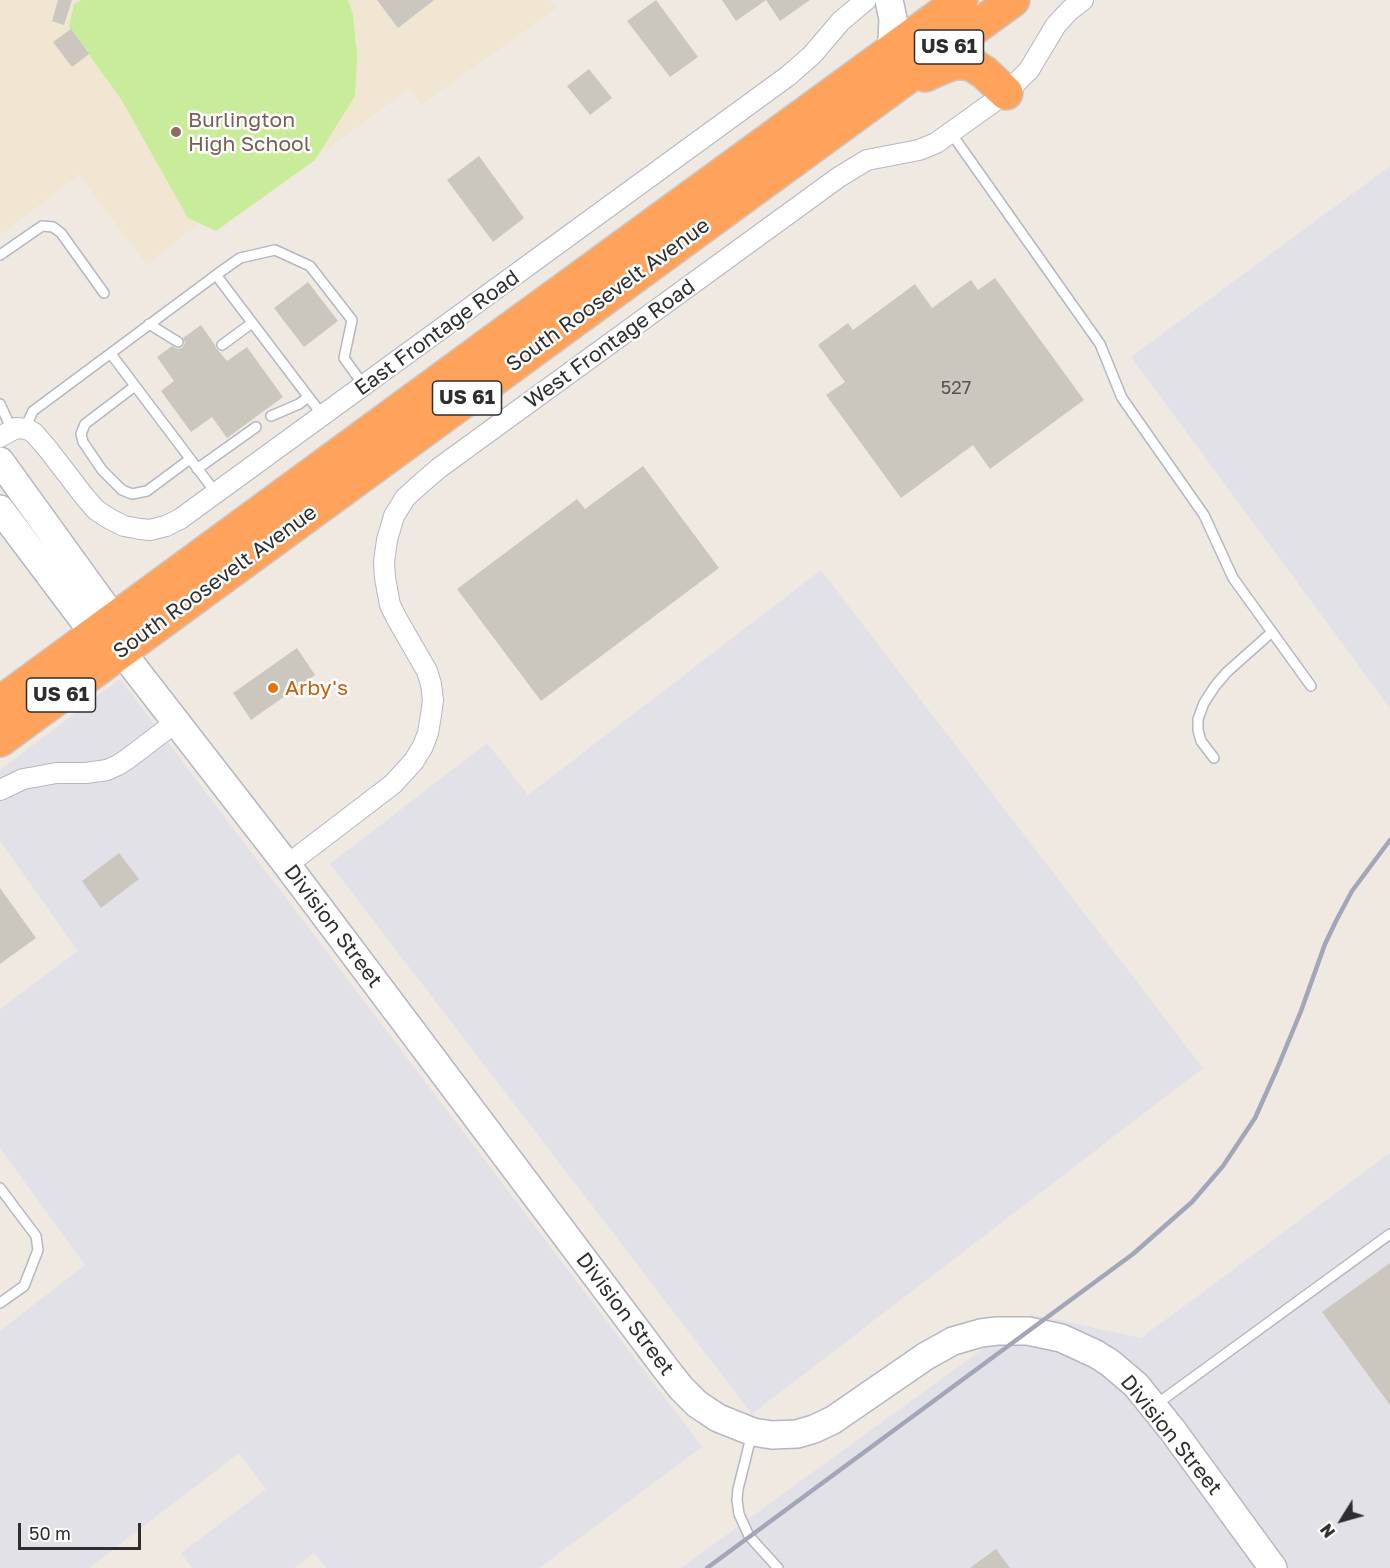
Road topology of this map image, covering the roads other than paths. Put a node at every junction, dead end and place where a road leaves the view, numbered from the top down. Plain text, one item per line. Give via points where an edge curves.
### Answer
1 (866, 0) edge
2 (889, 0) edge
3 (902, 0) edge
4 (962, 0) edge
5 (1083, 0) edge
6 (994, 4) edge
7 (922, 29) junction
8 (964, 36) junction
9 (889, 53) junction
10 (996, 83) junction
11 (885, 93) junction
12 (951, 133) junction
13 (813, 146) junction
14 (0, 255) edge
15 (216, 275) junction
16 (104, 293) dead end
17 (252, 323) junction
18 (149, 324) junction
19 (178, 342) dead end
20 (222, 345) dead end
21 (111, 354) junction
22 (135, 386) junction
23 (364, 386) junction
24 (308, 397) junction
25 (0, 404) edge
26 (271, 416) dead end
27 (323, 416) junction
28 (256, 427) dead end
29 (12, 432) edge
30 (190, 459) junction
31 (0, 461) edge
32 (197, 469) junction
33 (216, 494) junction
34 (0, 509) edge
35 (1272, 632) junction
36 (110, 635) junction
37 (1311, 686) dead end
38 (0, 703) edge
39 (176, 722) junction
40 (0, 740) edge
41 (1214, 758) dead end
42 (0, 790) edge
43 (287, 865) junction
44 (0, 1188) edge
45 (1390, 1234) edge
46 (0, 1303) edge
47 (1154, 1406) junction
48 (753, 1432) junction
49 (778, 1568) edge
50 (1273, 1568) edge

1 - 23 street, East Frontage Road via 840,21 812,55 788,76
2 - 9 street via 893,19
3 - 7 street
4 - 7 highway, South Roosevelt Avenue / US 61
5 - 10 street, West Frontage Road via 1056,25 1029,70
6 - 8 highway, South Roosevelt Avenue / US 61
6 - 10 highway via 990,45 998,72
7 - 9 highway, South Roosevelt Avenue / US 61
7 - 13 highway via 924,34 915,54
8 - 10 highway
8 - 11 highway, South Roosevelt Avenue / US 61
9 - 36 highway, South Roosevelt Avenue / US 61 via 498,337
10 - 11 highway via 973,65 954,63
10 - 12 street, West Frontage Road
11 - 13 highway, South Roosevelt Avenue / US 61
12 - 35 lane via 1100,344 1122,398 1204,515 1233,578
12 - 43 street, West Frontage Road via 929,146 867,160 839,177 439,468 405,498 394,516 387,540 385,578 390,605 431,684 428,733 414,761 393,784
13 - 36 highway, South Roosevelt Avenue / US 61
14 - 16 lane via 42,226 52,227 61,233
15 - 17 lane
15 - 18 lane
15 - 23 lane via 240,258 275,250 310,266 352,320 344,358
17 - 20 lane
17 - 24 lane
18 - 19 lane
18 - 21 lane
21 - 22 lane
21 - 29 lane via 33,411
22 - 30 lane
22 - 30 lane via 85,424 81,434 102,470 122,490 132,494 147,491
23 - 27 street, East Frontage Road
24 - 26 lane
24 - 27 lane
25 - 29 lane
27 - 33 street, East Frontage Road
28 - 32 lane
29 - 33 street, East Frontage Road via 34,433 96,510 124,526 150,530 166,526
30 - 32 lane
31 - 36 street, Division Street
32 - 33 lane
34 - 36 street, Division Street
35 - 37 lane
35 - 41 lane via 1227,672 1204,703 1198,730
36 - 38 highway, South Roosevelt Avenue / US 61
36 - 39 street, Division Street
36 - 40 highway, South Roosevelt Avenue / US 61
39 - 42 street via 107,770 23,779
39 - 43 street, Division Street
43 - 48 street, Division Street via 676,1382 707,1411
44 - 46 lane via 36,1236 38,1250 24,1286
45 - 47 lane
47 - 48 street, Division Street via 1116,1367 1080,1346 1028,1331 986,1332 937,1349 827,1424 797,1434
47 - 50 street, Division Street
48 - 49 lane via 738,1490 739,1514 749,1536

